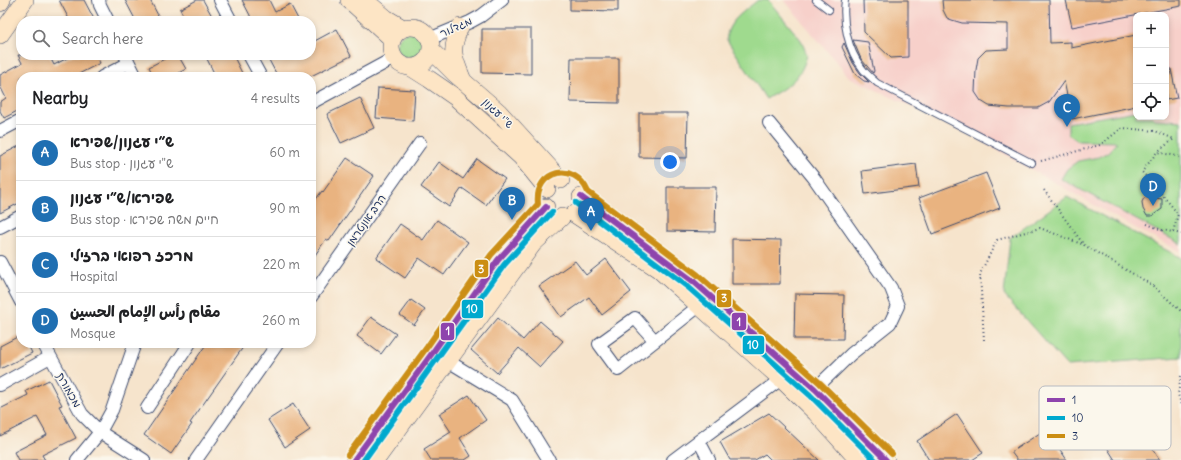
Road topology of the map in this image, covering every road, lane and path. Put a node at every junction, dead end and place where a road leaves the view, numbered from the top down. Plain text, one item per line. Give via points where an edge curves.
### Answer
1 (2, 0) edge
2 (25, 0) edge
3 (99, 0) edge
4 (220, 0) edge
5 (350, 0) edge
6 (365, 0) edge
7 (502, 0) edge
8 (816, 0) edge
9 (845, 0) edge
10 (0, 3) edge
11 (829, 10) dead end
12 (106, 16) edge
13 (228, 16) edge
14 (460, 27) junction
15 (397, 34) junction
16 (0, 35) edge
17 (430, 44) junction
18 (394, 58) junction
19 (126, 60) edge
20 (128, 60) edge
21 (252, 60) edge
22 (410, 67) junction
23 (109, 72) edge
24 (134, 72) edge
25 (258, 72) edge
26 (463, 80) junction
27 (316, 100) edge
28 (16, 123) edge
29 (769, 123) dead end
30 (0, 131) edge
31 (420, 143) dead end
32 (1156, 152) junction
33 (1181, 156) edge
34 (1032, 163) joint
35 (562, 180) junction
36 (547, 189) junction
37 (1044, 190) dead end
38 (582, 197) junction
39 (546, 207) junction
40 (568, 215) junction
41 (16, 219) edge
42 (1147, 224) dead end
43 (0, 227) edge
44 (1173, 232) junction
45 (1181, 234) edge
46 (1084, 245) junction
47 (1, 266) edge
48 (316, 290) edge
49 (16, 293) edge
50 (699, 306) junction
51 (1181, 311) edge
52 (984, 340) dead end
53 (655, 341) junction
54 (46, 348) edge
55 (133, 348) edge
56 (187, 348) edge
57 (274, 348) edge
58 (50, 356) junction
59 (448, 361) junction
60 (1181, 376) edge
61 (782, 379) junction
62 (0, 385) edge
63 (814, 389) junction
64 (1181, 404) edge
65 (147, 408) dead end
66 (100, 432) junction
67 (698, 441) junction
68 (77, 460) edge
69 (144, 460) edge
70 (196, 460) edge
71 (354, 460) edge
72 (376, 460) edge
73 (549, 460) edge
74 (672, 460) edge
75 (709, 460) edge
76 (858, 460) edge
77 (886, 460) edge

1 - 10 street
2 - 16 street
3 - 12 street
4 - 13 street
5 - 15 street
6 - 15 street
7 - 14 street, מגדלור via 481,16
8 - 11 lane
9 - 34 lane via 845,24 853,52 862,68 877,83
14 - 17 street, מגדלור
14 - 26 street via 453,48
15 - 17 street via 409,26 415,27 426,34
15 - 18 street via 390,45
17 - 22 street via 426,60
17 - 26 street, ש"י עגנון
18 - 22 street via 398,63
18 - 27 street
19 - 23 street
20 - 24 street
21 - 25 street
22 - 36 street, ש"י עגנון via 455,97 521,157
26 - 35 street, ש"י עגנון via 499,112
28 - 30 street
29 - 63 street via 818,185 891,288 898,306 890,323 851,354
31 - 48 street, הרב אונטרמן
32 - 33 path
32 - 34 path via 1174,139 1156,131 1122,128 1100,145
32 - 44 path via 1142,172 1178,214
35 - 36 street via 551,184
35 - 38 street via 577,186
36 - 39 street via 544,201
37 - 46 path
38 - 40 street via 578,209
38 - 63 street via 693,281
39 - 40 street via 556,216
39 - 71 street via 498,260
40 - 50 street via 658,269
40 - 59 street via 533,244
41 - 43 street
42 - 44 path
44 - 45 path
46 - 51 path via 1152,285
46 - 52 path via 1040,228 997,240 980,274
47 - 49 street
50 - 53 street
50 - 61 street
53 - 53 street via 618,370 599,344 635,318
54 - 58 street, מכמורת
55 - 66 street via 112,410
56 - 65 street
57 - 70 street
58 - 62 street
58 - 66 street, מכמורת via 82,414
59 - 72 street
59 - 73 street via 512,400
60 - 64 path via 1178,394
61 - 67 street
61 - 76 street
63 - 77 street
66 - 68 street
66 - 69 street, מכמורת
67 - 74 street
67 - 75 street

